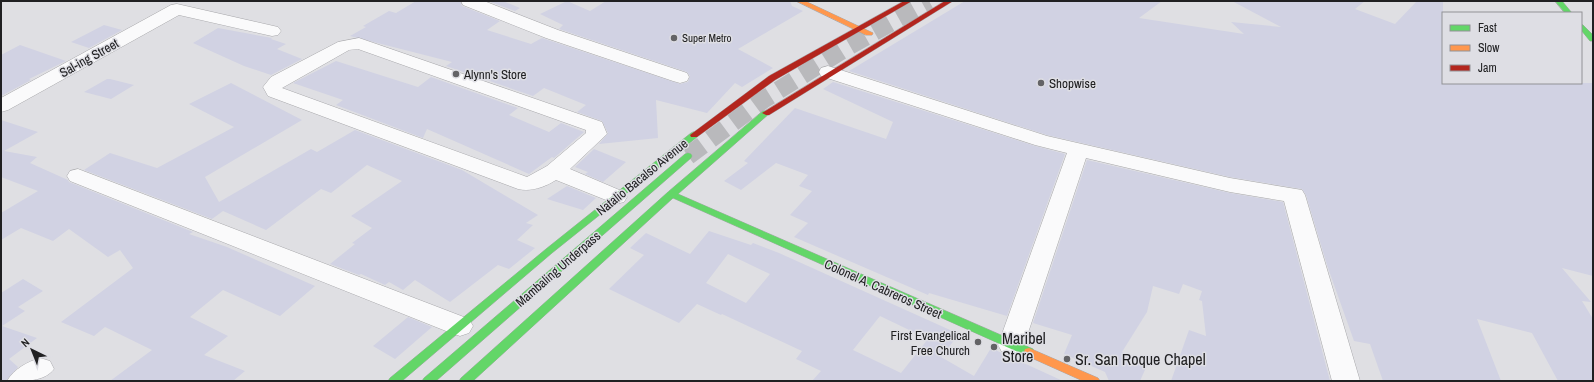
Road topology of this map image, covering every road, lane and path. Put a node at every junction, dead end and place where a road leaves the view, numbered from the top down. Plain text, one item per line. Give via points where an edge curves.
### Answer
1 (469, 1) edge
2 (513, 1) edge
3 (799, 1) edge
4 (909, 1) edge
5 (950, 1) edge
6 (1558, 1) edge
7 (495, 11) junction
8 (1568, 12) edge
9 (1582, 27) edge
10 (860, 28) junction
11 (272, 31) dead end
12 (885, 40) junction
13 (1593, 40) edge
14 (828, 72) junction
15 (680, 77) dead end
16 (1, 106) edge
17 (1079, 149) junction
18 (688, 156) tunnel mouth
19 (554, 171) junction
20 (78, 176) dead end
21 (671, 194) junction
22 (616, 197) junction
23 (460, 326) junction
24 (1011, 345) junction
25 (394, 381) edge
26 (428, 381) edge
27 (465, 381) edge
28 (1094, 381) edge
29 (1346, 381) edge

1 - 7 street
2 - 7 street
3 - 10 main road
4 - 10 main road, Natalio Bacalso Avenue
5 - 12 main road
6 - 8 main road
7 - 15 street via 552,34
9 - 13 main road
10 - 12 main road
10 - 22 main road, Natalio Bacalso Avenue via 772,78 708,124
11 - 16 street, Sal-ing Street via 177,9
12 - 14 main road
14 - 17 street via 1006,130
14 - 21 main road via 772,108
17 - 24 street
17 - 29 street via 1230,185 1294,195
18 - 26 main road, Mambaling Underpass
19 - 19 street via 597,134 595,126 359,43 344,46 278,81 272,87 276,92 526,184
19 - 22 street
20 - 23 street
21 - 24 main road, Colonel A. Cabreros Street
21 - 27 main road
22 - 23 main road, Natalio Bacalso Avenue
23 - 25 main road, Natalio Bacalso Avenue
24 - 28 main road, Colonel A. Cabreros Street

